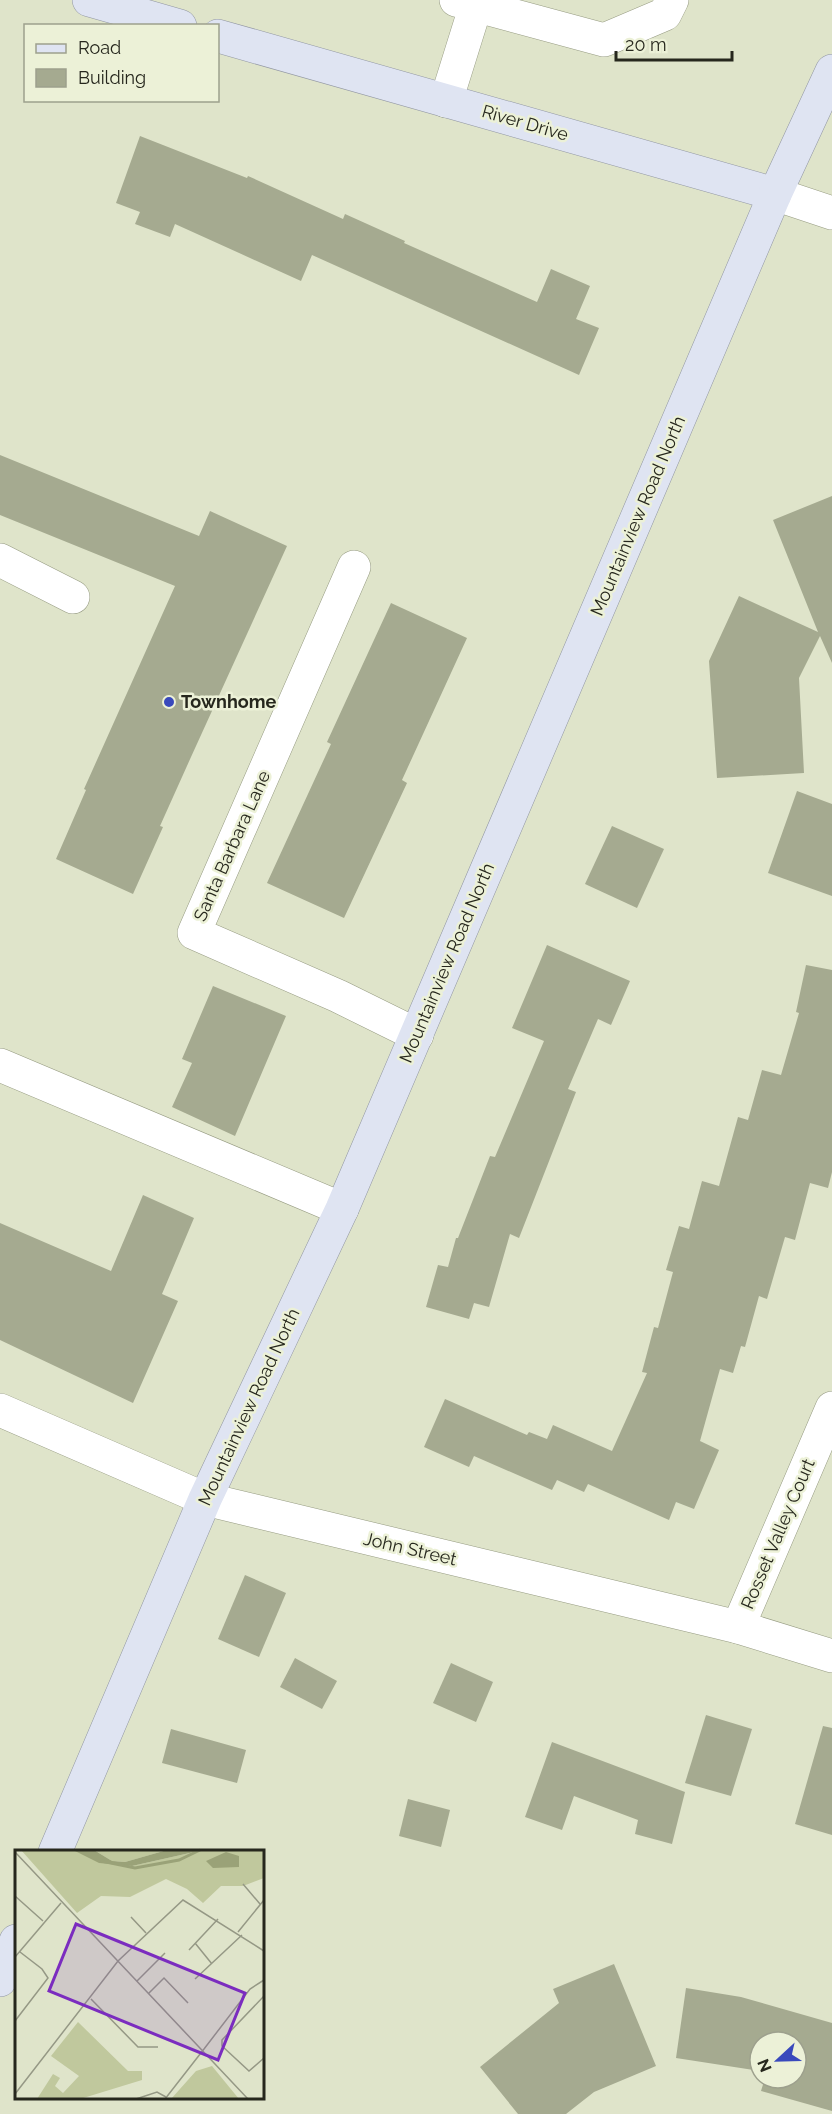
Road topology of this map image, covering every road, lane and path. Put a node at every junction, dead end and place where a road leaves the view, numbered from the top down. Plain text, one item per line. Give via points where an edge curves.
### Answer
1 (89, 0) edge
2 (672, 0) edge
3 (466, 3) edge
4 (173, 24) edge
5 (219, 36) edge
6 (832, 71) edge
7 (446, 101) junction
8 (775, 194) junction
9 (832, 213) edge
10 (0, 560) edge
11 (354, 567) dead end
12 (73, 597) dead end
13 (417, 1035) junction
14 (0, 1065) edge
15 (342, 1209) junction
16 (832, 1408) edge
17 (0, 1410) edge
18 (205, 1499) junction
19 (738, 1628) junction
20 (832, 1656) edge
21 (55, 1850) edge
22 (15, 1943) edge
23 (0, 1980) edge

1 - 4 main road
2 - 3 street via 665,14 604,40
3 - 7 street
5 - 7 main road, River Drive
6 - 8 main road, Mountainview Road North
7 - 8 main road, River Drive
8 - 9 street, River Drive
8 - 13 main road, Mountainview Road North
10 - 12 street
11 - 13 street, Santa Barbara Lane via 194,933
13 - 15 main road, Mountainview Road North
14 - 15 street
15 - 18 main road, Mountainview Road North
16 - 19 street, Rosset Valley Court
17 - 18 street, John Street
18 - 19 street, John Street
18 - 21 main road, Mountainview Road North
19 - 20 street, John Street
22 - 23 main road

